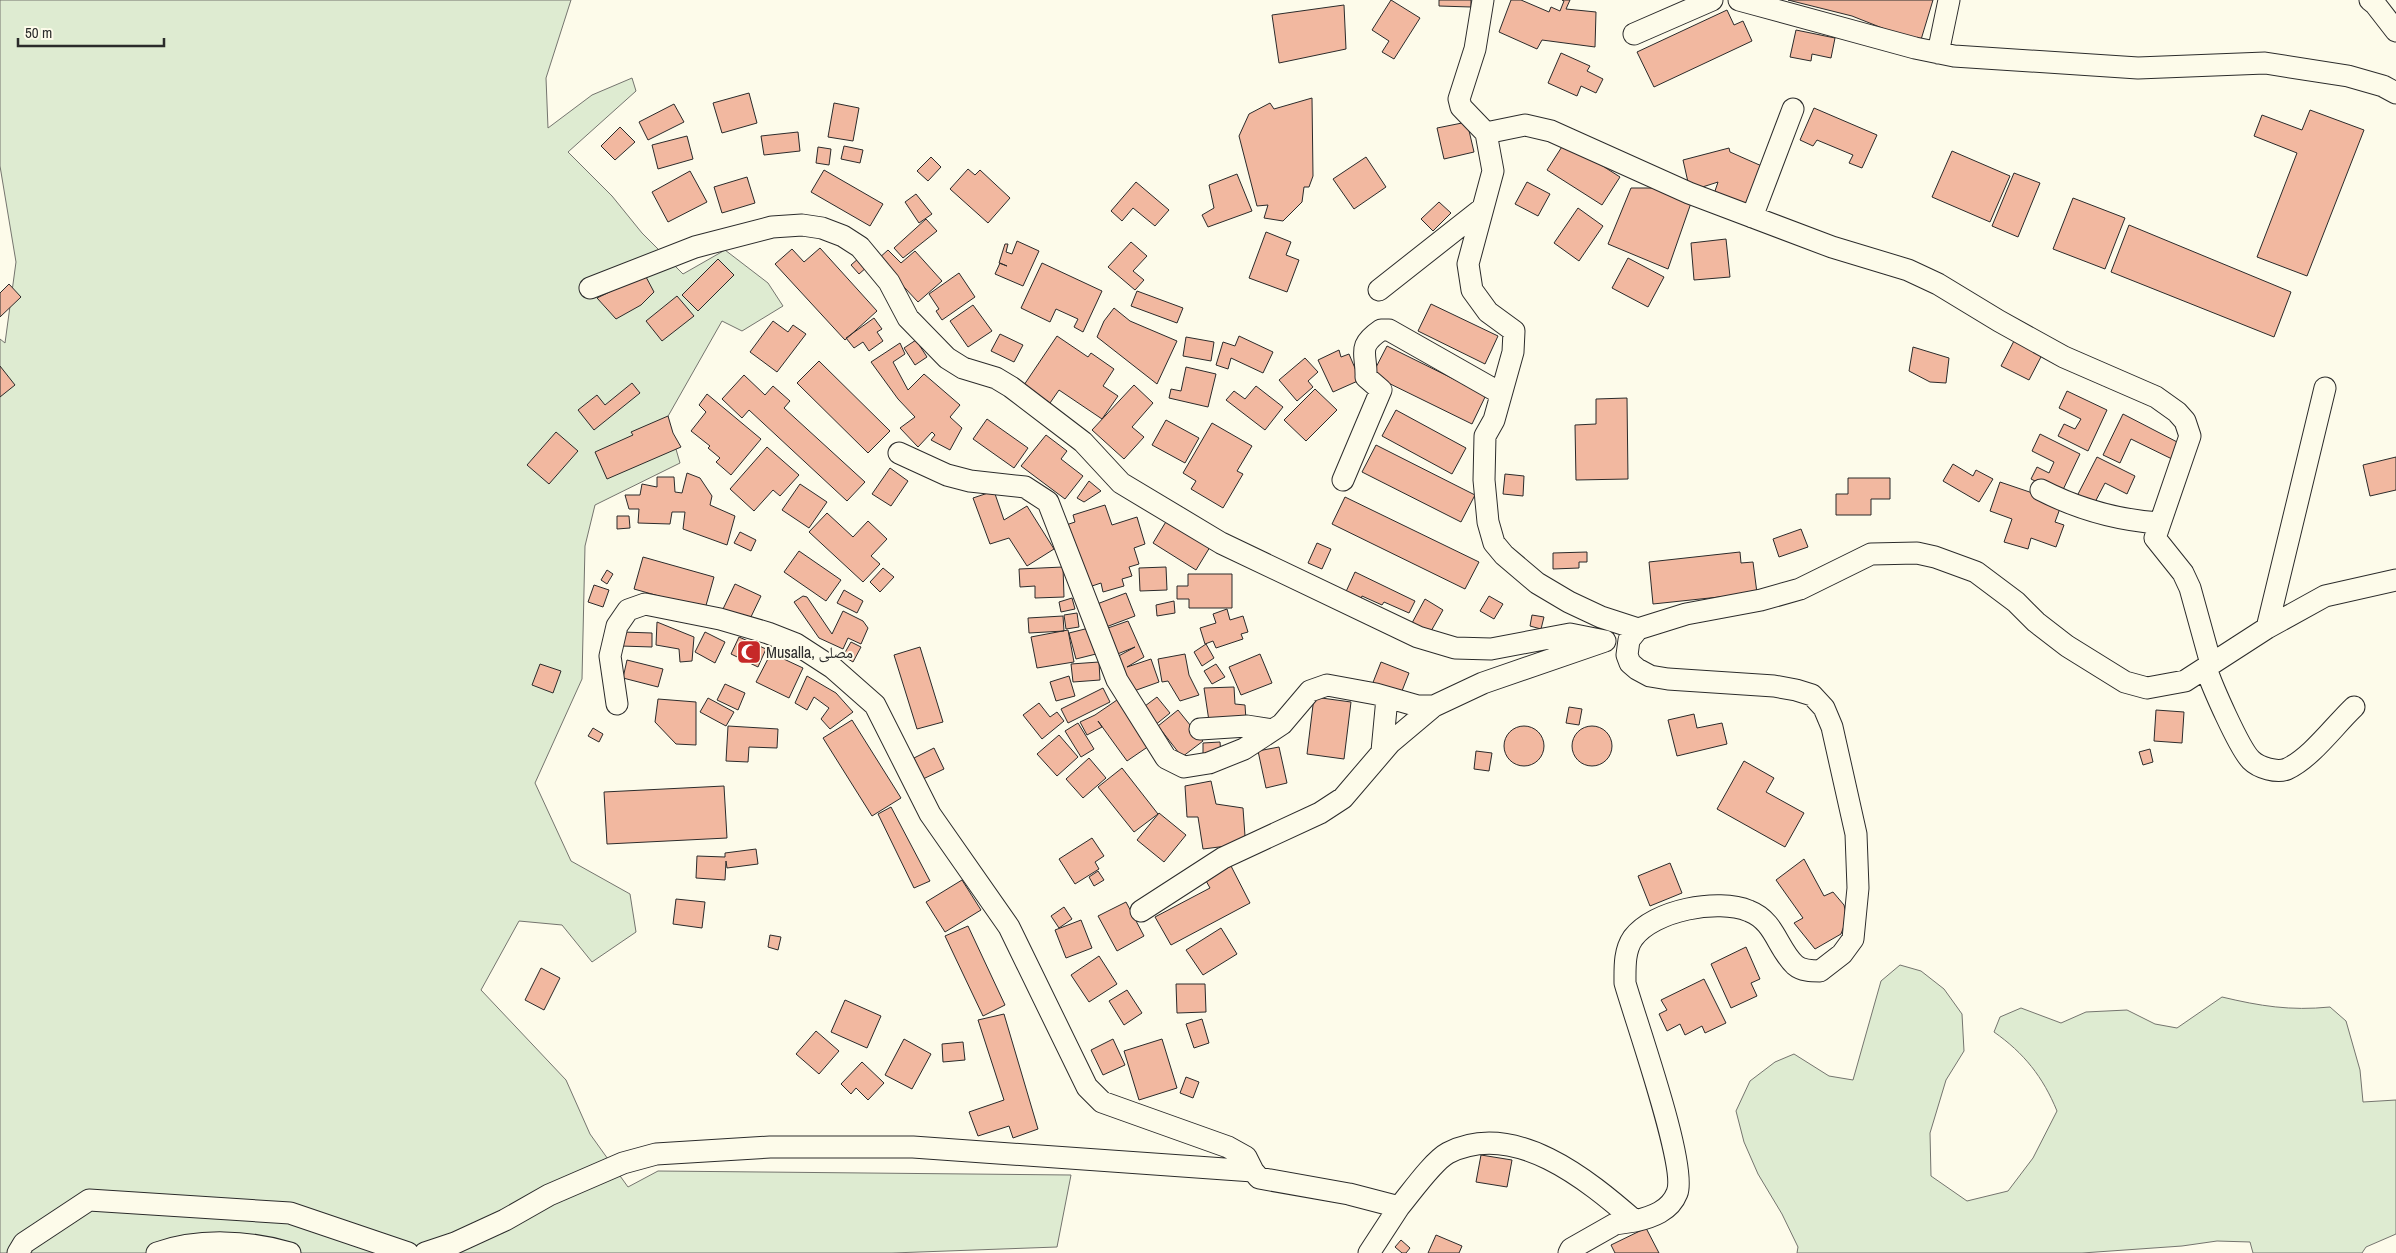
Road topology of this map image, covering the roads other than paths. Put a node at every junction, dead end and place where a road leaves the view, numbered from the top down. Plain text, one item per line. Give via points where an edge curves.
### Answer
1 (1483, 0) edge
2 (1712, 0) edge
3 (1739, 0) edge
4 (1948, 0) edge
5 (2370, 0) edge
6 (2396, 31) edge
7 (1634, 34) dead end
8 (1938, 53) junction
9 (2396, 93) edge
10 (1793, 109) dead end
11 (1486, 133) junction
12 (1483, 208) junction
13 (1752, 217) junction
14 (590, 288) dead end
15 (1379, 290) dead end
16 (2325, 388) dead end
17 (1500, 394) junction
18 (899, 453) dead end
19 (1344, 480) dead end
20 (2041, 490) dead end
21 (2159, 524) junction
22 (2396, 580) edge
23 (2267, 628) junction
24 (1633, 634) junction
25 (1604, 642) junction
26 (2209, 666) junction
27 (1387, 698) junction
28 (617, 704) dead end
29 (1434, 706) junction
30 (2354, 708) dead end
31 (1200, 729) dead end
32 (1273, 730) junction
33 (1382, 751) junction
34 (1141, 911) dead end
35 (1253, 1171) junction
36 (1399, 1207) junction
37 (1634, 1221) junction
38 (18, 1253) edge
39 (157, 1253) edge
40 (290, 1253) edge
41 (408, 1253) edge
42 (425, 1253) edge
43 (1368, 1253) edge
44 (1569, 1253) edge

1 - 11 street via 1475,49 1459,99 1461,107
2 - 7 street
3 - 8 street
4 - 8 street
5 - 6 street
8 - 9 street via 2138,68 2265,63 2348,76
10 - 13 street
11 - 12 street via 1493,171
11 - 13 street via 1525,124 1551,131 1689,193
12 - 15 street
12 - 17 street via 1468,264 1472,290 1488,312 1514,332 1513,352
13 - 21 street via 1832,247 1908,270 2064,357 2169,405 2185,421 2190,436
14 - 25 street via 713,242 772,227 802,225 822,228 844,236 860,247 889,282 908,318 947,358 963,368 996,378 1011,388 1083,442 1121,483 1221,543 1418,637 1455,648 1491,649 1570,634
16 - 23 street
17 - 19 street via 1389,330 1381,330 1365,345 1363,358 1366,377 1381,390
17 - 24 street via 1494,420 1485,436 1484,480 1488,522 1494,542 1524,572 1569,602
18 - 32 street via 947,475 1025,487 1048,502 1117,680 1166,758 1184,767 1209,763 1244,749
20 - 21 street via 2073,505 2126,521
21 - 26 street via 2155,538 2183,573 2190,588
22 - 23 street via 2326,596
23 - 26 street
24 - 25 street
24 - 26 street via 1686,614 1800,589 1871,554 1917,554 1976,572 2067,646 2125,682 2147,688 2185,681
24 - 37 street via 1626,655 1630,662 1650,676 1796,690 1812,695 1824,708 1832,727 1856,834 1858,888 1853,939 1837,959 1820,971 1807,971 1795,965 1767,922 1750,911 1731,906 1668,913 1633,939 1625,960 1625,982 1666,1115 1678,1172 1678,1192 1666,1209
25 - 29 street via 1483,684
26 - 30 street via 2236,733 2251,760 2274,770 2293,766
27 - 29 street via 1418,706
27 - 32 street via 1327,685 1310,691
27 - 33 street
28 - 35 street via 610,656 617,626 628,610 645,604 768,632 796,644 834,668 875,705 930,814 1008,927 1087,1087 1102,1102 1228,1146 1246,1157
29 - 33 street
31 - 32 street via 1247,726
33 - 34 street via 1343,798 1320,813 1223,858
35 - 36 street via 1259,1178 1350,1194
35 - 42 street via 914,1147 770,1147 656,1154 623,1163 455,1243
36 - 37 street via 1446,1154 1472,1145 1500,1143 1567,1168
36 - 43 street
37 - 44 street via 1615,1224
38 - 41 street via 24,1243 89,1200 290,1213
39 - 40 street via 174,1247 223,1243 263,1245

